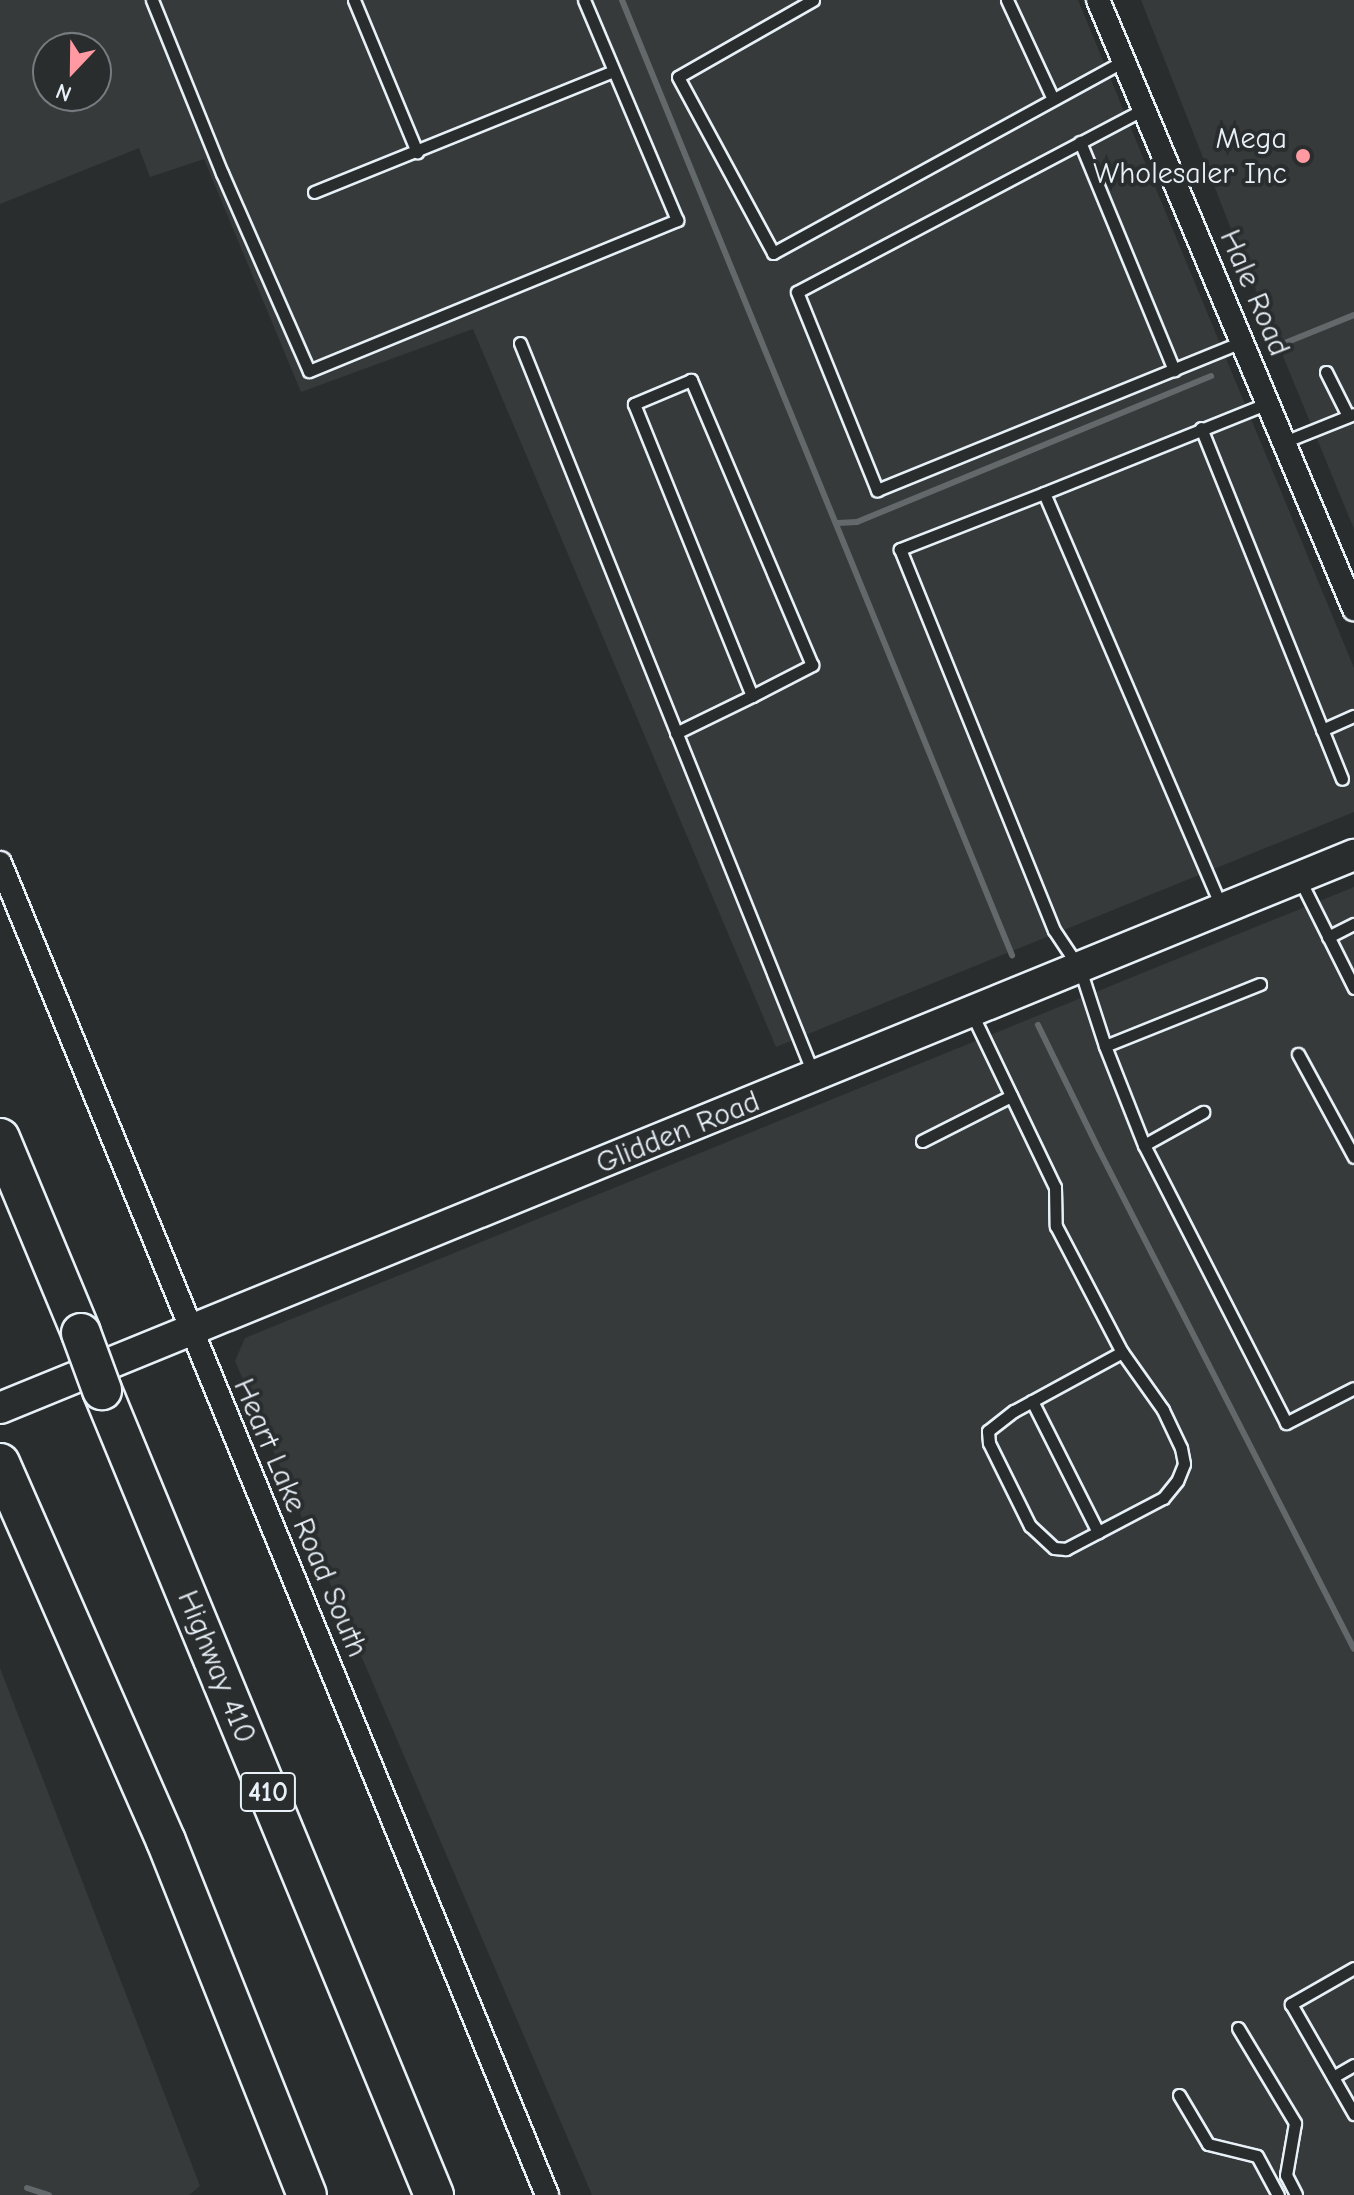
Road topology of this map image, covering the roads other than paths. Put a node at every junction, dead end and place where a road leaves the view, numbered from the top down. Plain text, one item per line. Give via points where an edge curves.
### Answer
1 (152, 0) edge
2 (354, 0) edge
3 (584, 0) edge
4 (813, 0) edge
5 (1007, 0) edge
6 (1098, 0) edge
7 (1124, 61) junction
8 (614, 71) junction
9 (1053, 99) junction
10 (1144, 109) junction
11 (1080, 142) junction
12 (417, 152) junction
13 (314, 192) dead end
14 (1242, 342) junction
15 (520, 343) dead end
16 (1174, 370) junction
17 (1326, 372) dead end
18 (1268, 403) junction
19 (1351, 415) edge
20 (1201, 428) junction
21 (1284, 442) junction
22 (1044, 493) junction
23 (1349, 583) edge
24 (1354, 609) edge
25 (752, 696) junction
26 (1354, 716) edge
27 (1322, 730) junction
28 (676, 733) junction
29 (1342, 779) dead end
30 (1354, 855) edge
31 (0, 863) edge
32 (1299, 878) junction
33 (1222, 910) junction
34 (1354, 924) edge
35 (1328, 937) junction
36 (1080, 969) junction
37 (1260, 984) dead end
38 (1354, 988) edge
39 (972, 1013) junction
40 (1105, 1046) junction
41 (1298, 1054) dead end
42 (815, 1077) junction
43 (1011, 1096) junction
44 (1203, 1112) dead end
45 (0, 1138) edge
46 (922, 1141) dead end
47 (1144, 1145) junction
48 (1354, 1157) edge
49 (190, 1331) junction
50 (1122, 1352) junction
51 (1354, 1388) edge
52 (1032, 1401) junction
53 (0, 1408) edge
54 (0, 1463) edge
55 (1098, 1532) junction
56 (1354, 1968) edge
57 (1238, 2028) dead end
58 (1354, 2065) edge
59 (1333, 2077) junction
60 (1179, 2095) dead end
61 (1354, 2114) edge
62 (307, 2195) edge
63 (434, 2195) edge
64 (547, 2195) edge
65 (1278, 2195) edge
66 (1296, 2195) edge

1 - 8 lane via 309,371 677,220
2 - 12 lane
3 - 8 lane
4 - 9 lane via 678,77 773,253
5 - 9 lane
6 - 7 street, Hale Road
7 - 9 lane
7 - 10 street, Hale Road
8 - 12 lane
10 - 11 lane
10 - 14 street, Hale Road
11 - 16 lane
11 - 16 lane via 797,292 877,490
12 - 13 lane
14 - 16 lane
14 - 18 street, Hale Road
15 - 28 lane
17 - 19 lane
18 - 20 lane
18 - 21 street, Hale Road
19 - 21 lane
20 - 22 lane
20 - 27 lane
21 - 23 street, Hale Road
22 - 33 lane
22 - 36 lane via 900,549 1054,930
23 - 24 street, Hale Road
25 - 25 lane via 812,665 691,380 634,404
25 - 28 lane
26 - 27 lane
27 - 29 lane
28 - 42 lane
30 - 32 street, Glidden Road
31 - 49 street, Heart Lake Road South
32 - 33 street, Glidden Road
32 - 35 lane
33 - 36 street, Glidden Road
34 - 35 lane
35 - 38 lane
36 - 39 street, Glidden Road
36 - 40 lane
37 - 40 lane
39 - 42 street, Glidden Road
39 - 43 lane
40 - 47 lane
41 - 48 lane
42 - 49 street, Glidden Road
43 - 46 lane
43 - 50 lane via 1055,1187 1056,1226
44 - 47 lane
45 - 63 highway, Highway 410 / 410, bridge
47 - 51 lane via 1286,1423
49 - 53 street, Glidden Road
49 - 64 street, Heart Lake Road South
50 - 52 lane
50 - 55 lane via 1163,1410 1184,1464 1163,1498
52 - 55 lane
52 - 55 lane via 988,1431 1030,1526 1054,1548 1066,1549
54 - 62 highway via 166,1841
56 - 59 lane via 1291,2004
57 - 66 lane via 1295,2123 1286,2175
58 - 59 lane
59 - 61 lane
60 - 65 lane via 1208,2144 1257,2156

